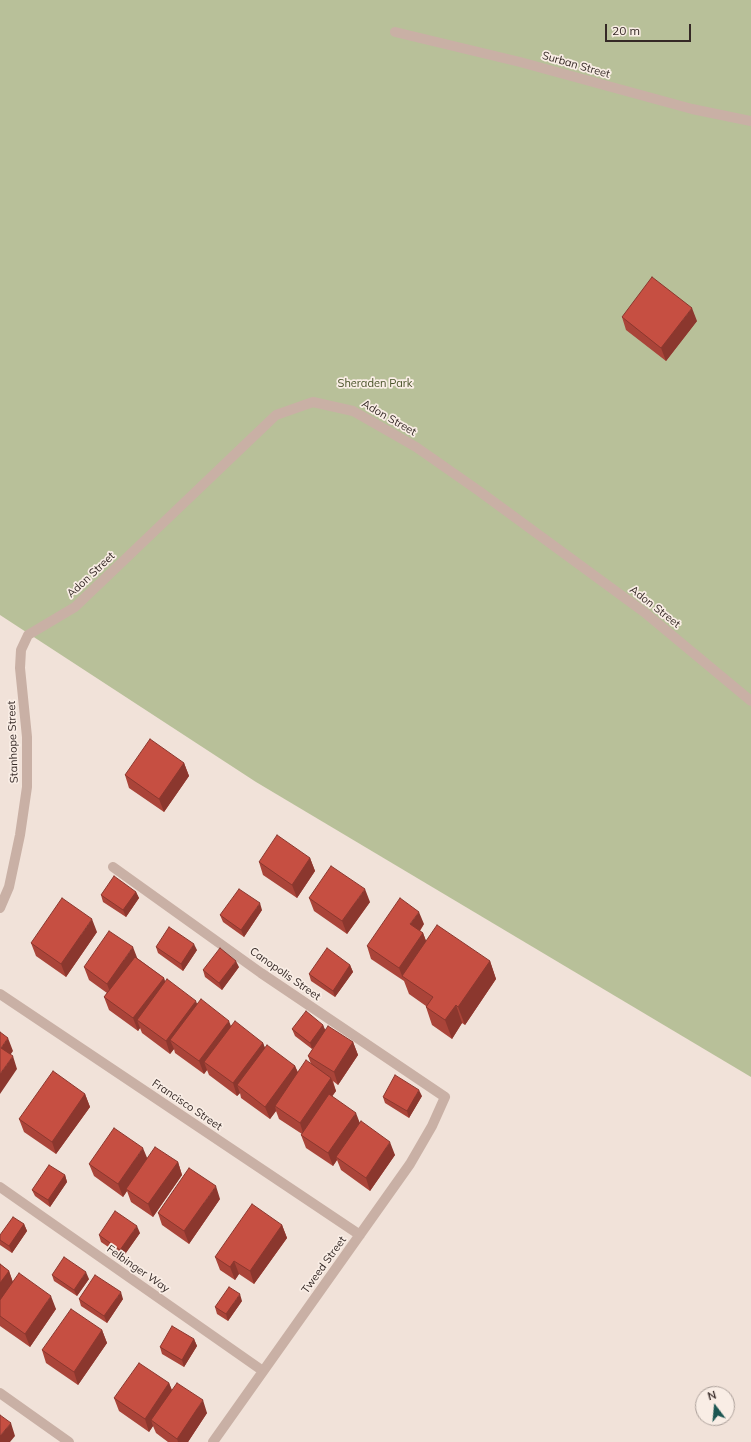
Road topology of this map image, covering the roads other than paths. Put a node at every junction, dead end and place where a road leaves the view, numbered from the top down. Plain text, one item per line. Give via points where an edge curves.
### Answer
1 (396, 32) dead end
2 (751, 121) edge
3 (20, 668) joint
4 (751, 701) edge
5 (113, 867) dead end
6 (0, 908) edge
7 (0, 994) edge
8 (445, 1097) joint
9 (0, 1187) edge
10 (360, 1235) junction
11 (263, 1371) junction
12 (0, 1393) edge
13 (69, 1442) edge
14 (213, 1442) edge

1 - 2 street, Surban Street via 520,62 692,109
3 - 4 street, Adon Street via 21,650 28,635 75,607 276,415 313,402 353,411 416,446 644,612
3 - 6 street, Stanhope Street via 27,737 27,786 9,887
5 - 8 street, Canopolis Street via 261,972
7 - 10 street, Francisco Street
8 - 10 street, Tweed Street via 410,1164
9 - 11 street, Felbinger Way
10 - 11 street, Tweed Street
11 - 14 street, Tweed Street
12 - 13 street

